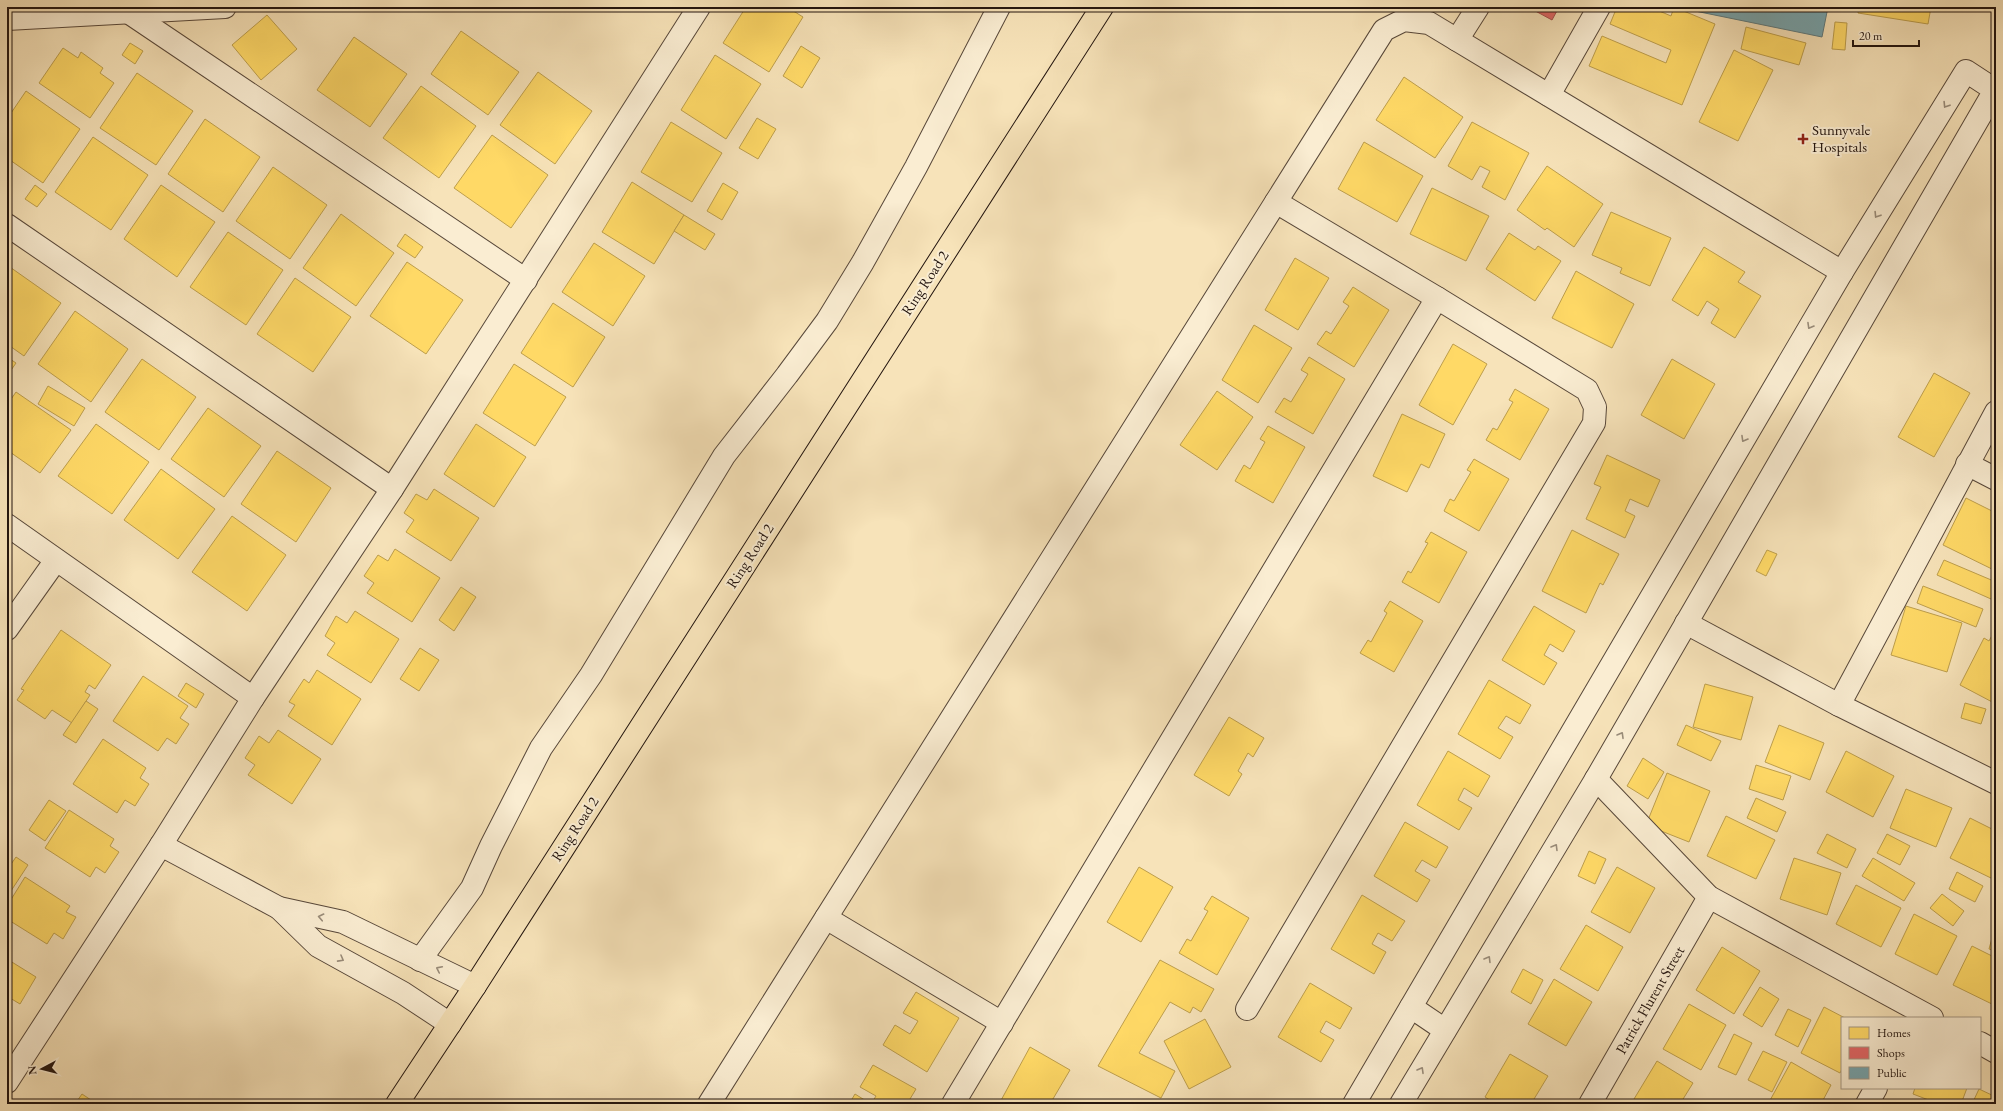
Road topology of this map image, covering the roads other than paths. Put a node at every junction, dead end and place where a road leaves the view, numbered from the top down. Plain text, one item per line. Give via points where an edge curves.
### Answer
1 (225, 7) edge
2 (699, 7) edge
3 (999, 7) edge
4 (1102, 7) edge
5 (1478, 7) edge
6 (1599, 7) edge
7 (128, 12) junction
8 (7, 18) edge
9 (1458, 40) junction
10 (1549, 95) junction
11 (1276, 202) junction
12 (7, 225) edge
13 (1842, 272) junction
14 (526, 280) junction
15 (1437, 298) junction
16 (1996, 412) edge
17 (1967, 464) junction
18 (1996, 479) edge
19 (392, 489) junction
20 (7, 525) edge
21 (56, 560) junction
22 (1686, 623) junction
23 (7, 629) edge
24 (253, 698) junction
25 (1839, 705) junction
26 (1596, 778) junction
27 (1996, 783) edge
28 (161, 845) junction
29 (1709, 897) junction
30 (279, 908) junction
31 (826, 918) junction
32 (420, 960) junction
33 (475, 986) junction
34 (1411, 1007) junction
35 (1247, 1009) dead end
36 (1924, 1016) edge
37 (1002, 1023) junction
38 (450, 1024) junction
39 (1445, 1030) junction
40 (1981, 1044) edge
41 (1996, 1052) edge
42 (7, 1082) edge
43 (1875, 1089) edge
44 (397, 1104) edge
45 (709, 1104) edge
46 (953, 1104) edge
47 (1354, 1104) edge
48 (1401, 1104) edge
49 (1590, 1104) edge
50 (1867, 1104) edge

1 - 7 street
2 - 14 street
3 - 32 street via 916,167 863,262 827,321 724,456 591,676 541,748 472,888
4 - 33 main road, Ring Road 2
5 - 9 street
6 - 10 street
7 - 8 street
7 - 14 street
9 - 10 street
9 - 11 street via 1429,23 1404,20 1384,30
10 - 13 street
11 - 15 street
11 - 31 street
12 - 19 street
22 -> 13 street via 1995,90 1966,72
13 -> 34 street
14 - 19 street
15 - 35 street via 1587,390 1595,407 1594,423
15 - 37 street
16 - 17 street
17 - 18 street
17 - 25 street
19 - 24 street
20 - 21 street
21 - 23 street
21 - 24 street
22 - 25 street
26 -> 22 street
24 - 28 street
25 - 27 street
26 - 29 street
39 -> 26 street
28 - 30 street
28 - 42 street
29 - 36 street
29 - 49 street, Patrick Flurent Street
32 -> 30 street via 343,922
30 -> 38 street via 318,946 403,993
31 - 37 street
31 - 45 street
33 -> 32 street
33 - 38 main road, Ring Road 2
34 - 39 street
34 - 47 street
37 - 46 street
38 - 44 main road, Ring Road 2
48 -> 39 street
40 - 41 street
43 - 50 street

